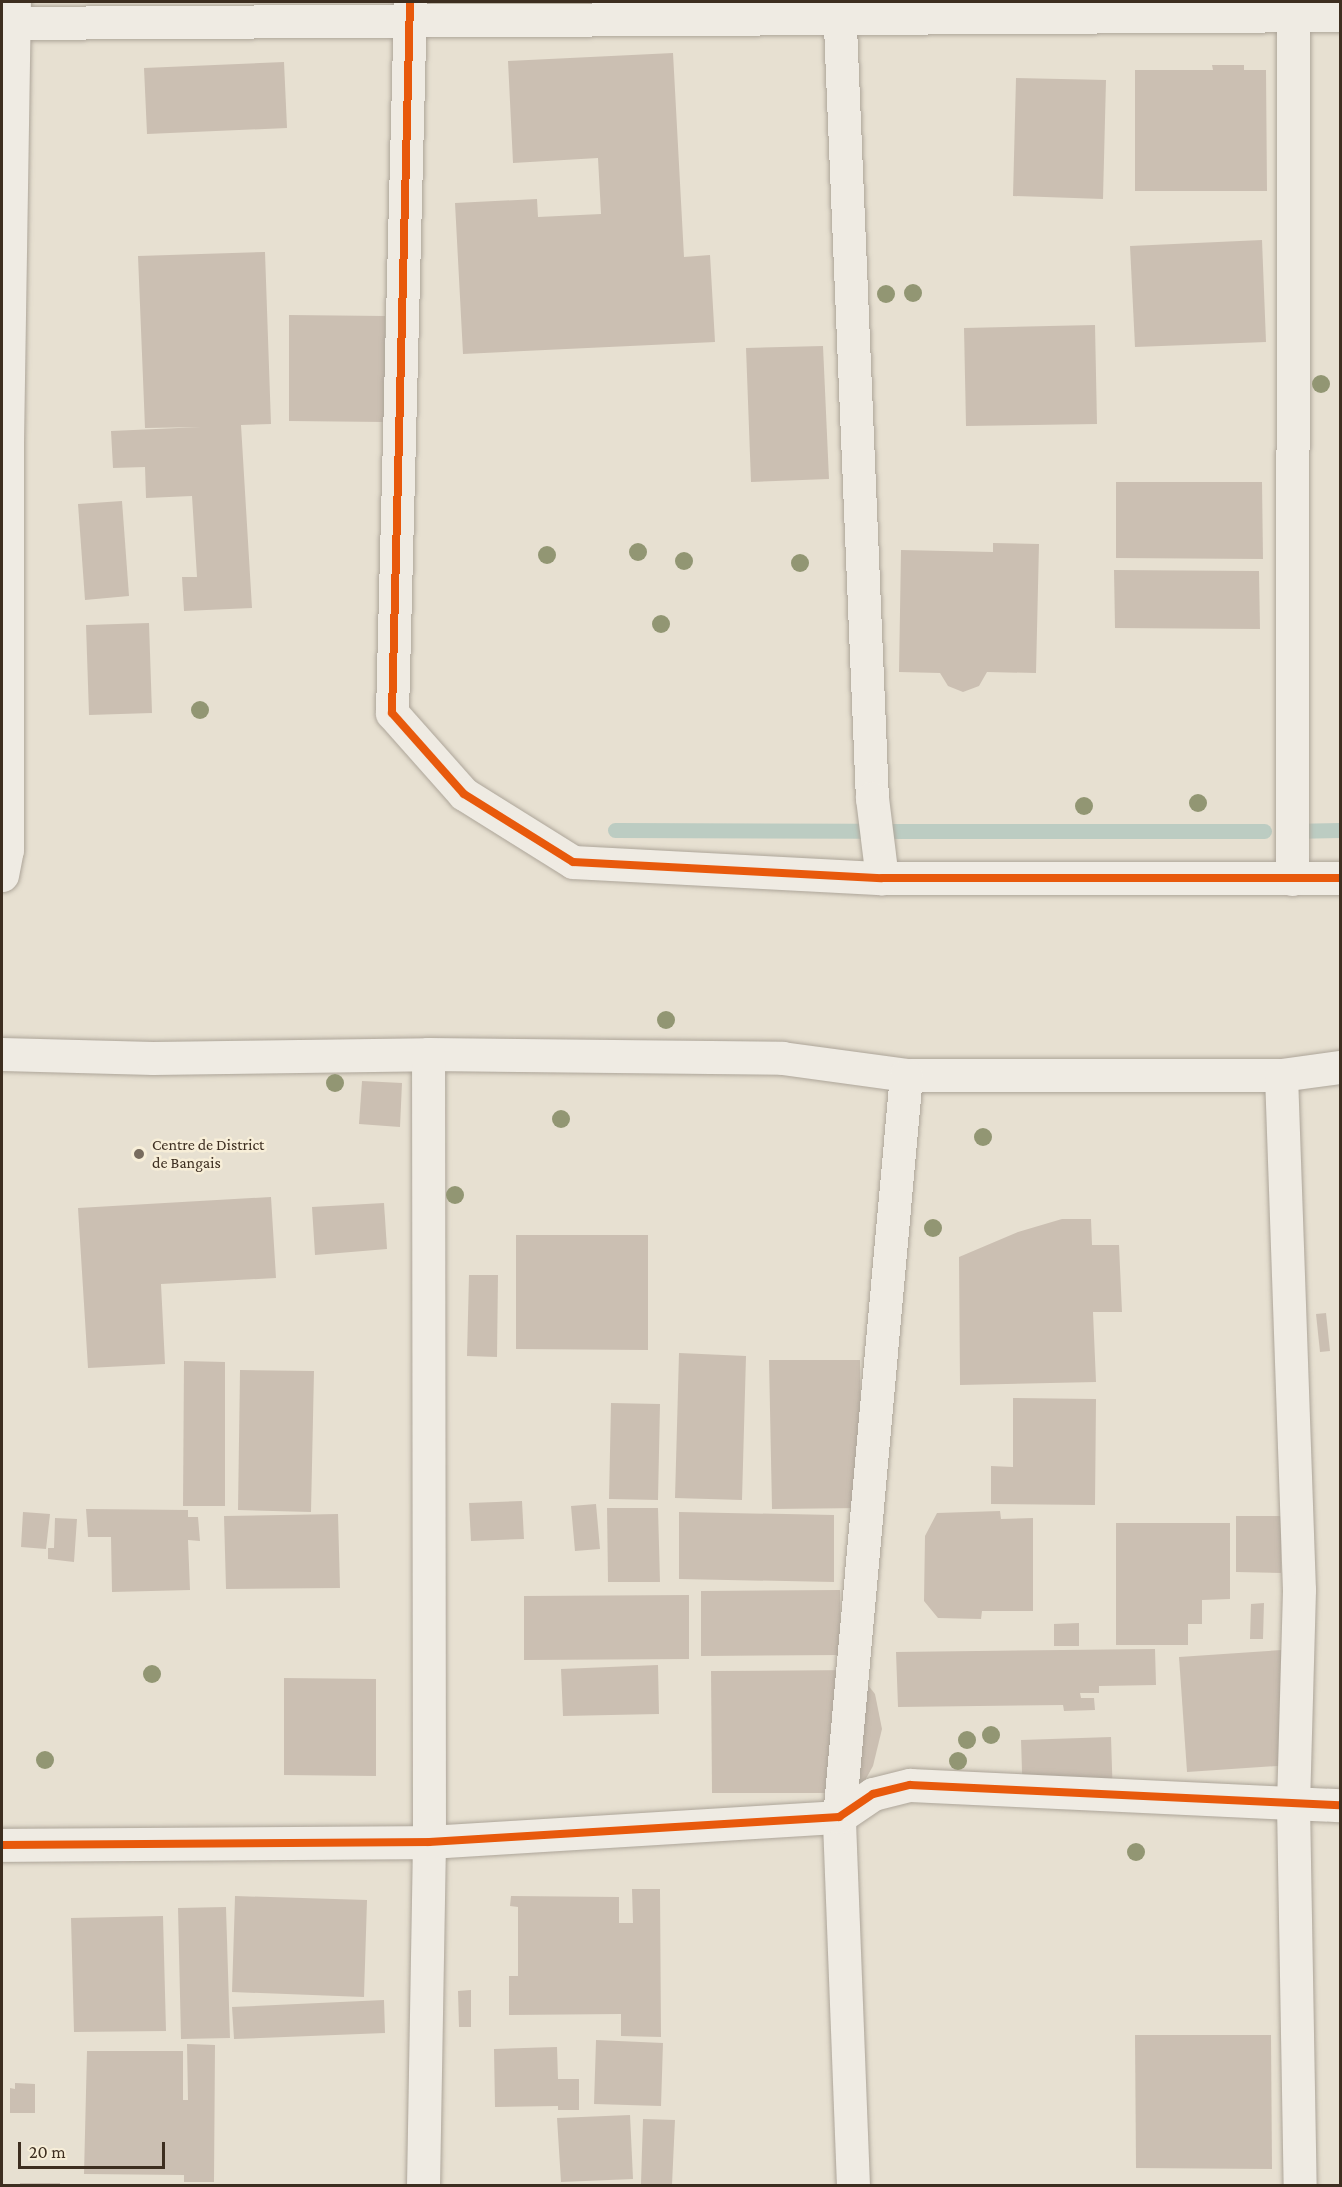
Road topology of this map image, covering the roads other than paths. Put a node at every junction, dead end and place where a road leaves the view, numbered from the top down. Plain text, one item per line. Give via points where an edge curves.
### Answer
1 (1293, 9) edge
2 (839, 10) edge
3 (410, 11) edge
4 (1341, 15) edge
5 (10, 16) edge
6 (4, 443) edge
7 (2, 875) edge
8 (882, 878) junction
9 (1341, 878) edge
10 (1292, 879) junction
11 (2, 1054) edge
12 (428, 1054) junction
13 (1341, 1067) edge
14 (906, 1075) junction
15 (1281, 1075) junction
16 (1293, 1804) junction
17 (1341, 1805) edge
18 (839, 1817) junction
19 (429, 1842) junction
20 (2, 1845) edge
21 (423, 2186) edge
22 (853, 2186) edge
23 (1300, 2186) edge

1 - 2 street
1 - 4 street
1 - 10 street
2 - 3 street
2 - 8 street via 872,798
3 - 5 street
3 - 8 street via 392,713 464,794 573,862
5 - 6 street
6 - 7 street via 7,849
8 - 10 street
9 - 10 street
11 - 12 street via 153,1059
12 - 14 street via 782,1058
12 - 19 street
13 - 15 street
14 - 15 street
14 - 18 street
15 - 16 street via 1299,1590
16 - 17 street
16 - 18 street via 910,1785 873,1794
16 - 23 street
18 - 19 street
18 - 22 street
19 - 20 street
19 - 21 street

